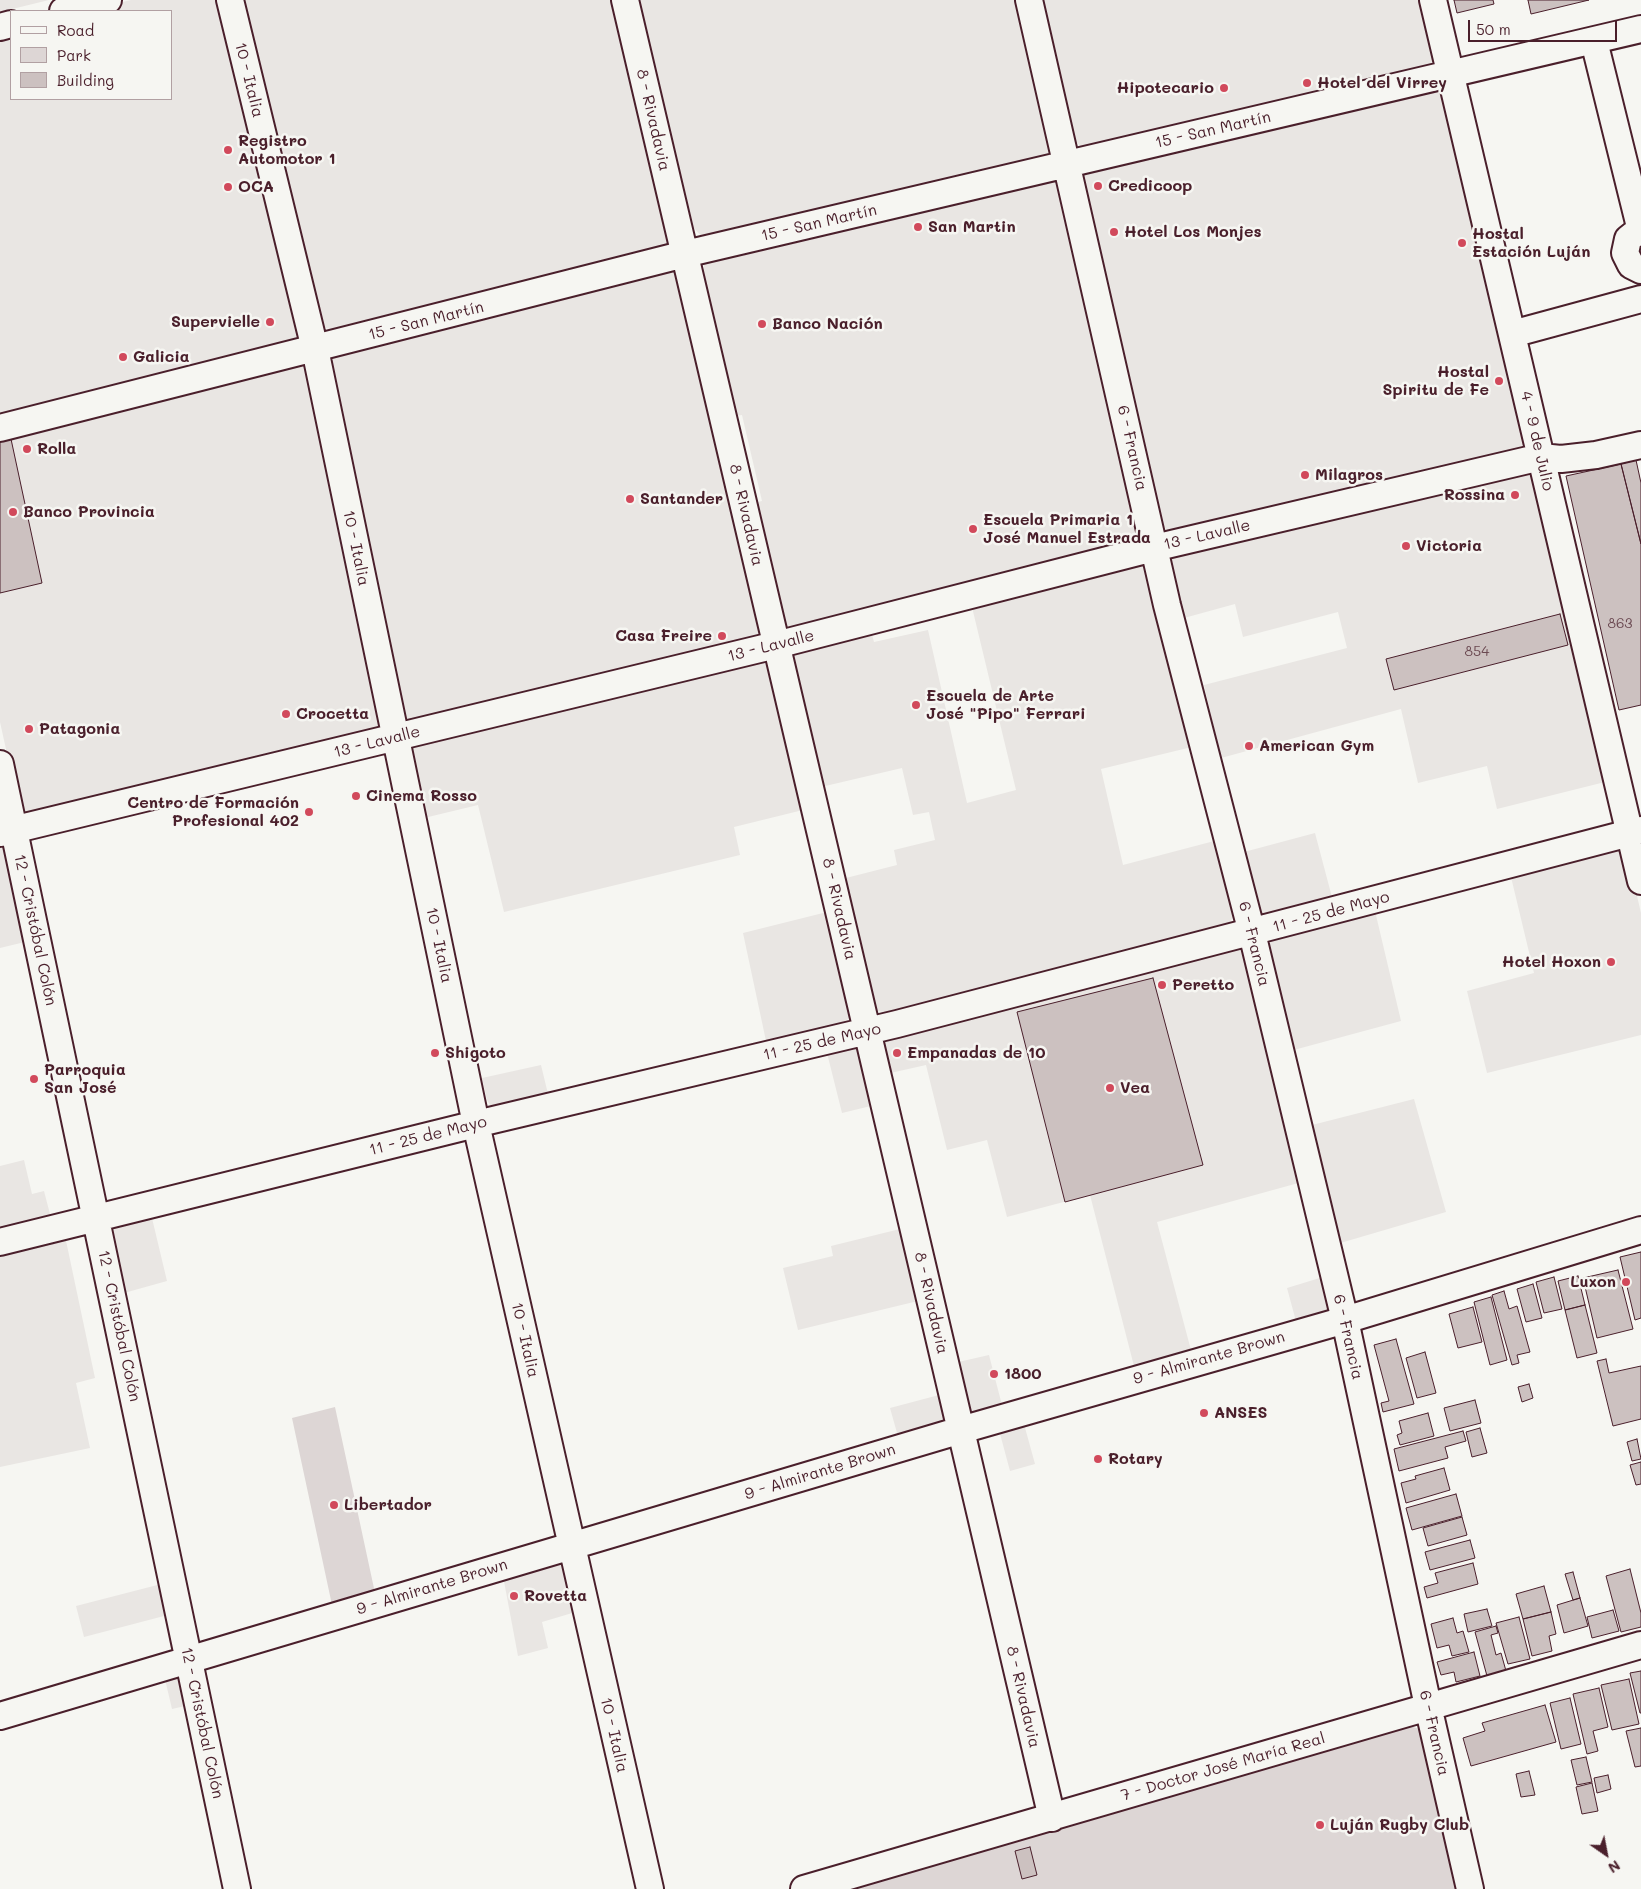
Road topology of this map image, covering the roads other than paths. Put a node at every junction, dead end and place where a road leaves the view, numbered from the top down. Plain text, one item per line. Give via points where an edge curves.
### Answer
1 (108, 0) edge
2 (230, 0) edge
3 (625, 0) edge
4 (1029, 0) edge
5 (1433, 0) edge
6 (67, 10) edge
7 (1641, 29) edge
8 (1594, 41) junction
9 (1450, 74) junction
10 (1068, 164) junction
11 (1641, 231) edge
12 (685, 254) junction
13 (1641, 270) edge
14 (1641, 299) edge
15 (1512, 334) junction
16 (315, 349) junction
17 (0, 428) edge
18 (1641, 445) edge
19 (1540, 457) junction
20 (1154, 548) junction
21 (776, 646) junction
22 (395, 737) junction
23 (0, 764) edge
24 (7, 831) edge
25 (1635, 832) edge
26 (1641, 881) edge
27 (1252, 933) junction
28 (867, 1031) junction
29 (476, 1124) junction
30 (96, 1217) junction
31 (1641, 1230) edge
32 (0, 1242) edge
33 (1345, 1320) junction
34 (961, 1430) junction
35 (571, 1546) junction
36 (1641, 1645) edge
37 (189, 1660) junction
38 (1428, 1706) junction
39 (0, 1716) edge
40 (1052, 1818) junction
41 (237, 1889) edge
42 (650, 1889) edge
43 (804, 1889) edge
44 (1470, 1889) edge

1 - 6 street
2 - 16 street, 10 - Italia
3 - 12 street, 8 - Rivadavia
4 - 10 street, 6 - Francia
5 - 9 street, 4 - 9 de Julio
7 - 8 street, 15 - San Martín
8 - 9 street, 15 - San Martín
8 - 11 street
9 - 10 street, 15 - San Martín
9 - 15 street, 4 - 9 de Julio
10 - 12 street, 15 - San Martín
10 - 20 street, 6 - Francia
11 - 13 street via 1628,240 1625,253 1631,265
12 - 16 street, 15 - San Martín
12 - 21 street, 8 - Rivadavia
14 - 15 street
15 - 19 street, 4 - 9 de Julio
16 - 17 street, 15 - San Martín
16 - 22 street, 10 - Italia
18 - 19 street, 13 - Lavalle via 1596,455
19 - 20 street, 13 - Lavalle
19 - 25 street, 4 - 9 de Julio
20 - 21 street, 13 - Lavalle
20 - 27 street, 6 - Francia
21 - 22 street, 13 - Lavalle
21 - 28 street, 8 - Rivadavia
22 - 24 street, 13 - Lavalle
22 - 29 street, 10 - Italia
23 - 24 street, 12 - Cristóbal Colón
24 - 30 street, 12 - Cristóbal Colón
25 - 26 street, 4 - 9 de Julio
25 - 27 street, 11 - 25 de Mayo
27 - 28 street, 11 - 25 de Mayo
27 - 33 street, 6 - Francia
28 - 29 street, 11 - 25 de Mayo
28 - 34 street, 8 - Rivadavia
29 - 30 street, 11 - 25 de Mayo
29 - 35 street, 10 - Italia
30 - 32 street, 11 - 25 de Mayo
30 - 37 street, 12 - Cristóbal Colón
31 - 33 street, 9 - Almirante Brown
33 - 34 street, 9 - Almirante Brown
33 - 38 street, 6 - Francia
34 - 35 street, 9 - Almirante Brown
34 - 40 street, 8 - Rivadavia
35 - 37 street, 9 - Almirante Brown
35 - 42 street, 10 - Italia
36 - 38 street, 7 - Doctor José María Real
37 - 39 street, 9 - Almirante Brown
37 - 41 street, 12 - Cristóbal Colón
38 - 40 street, 7 - Doctor José María Real
38 - 44 street, 6 - Francia
40 - 43 street, 7 - Doctor José María Real

